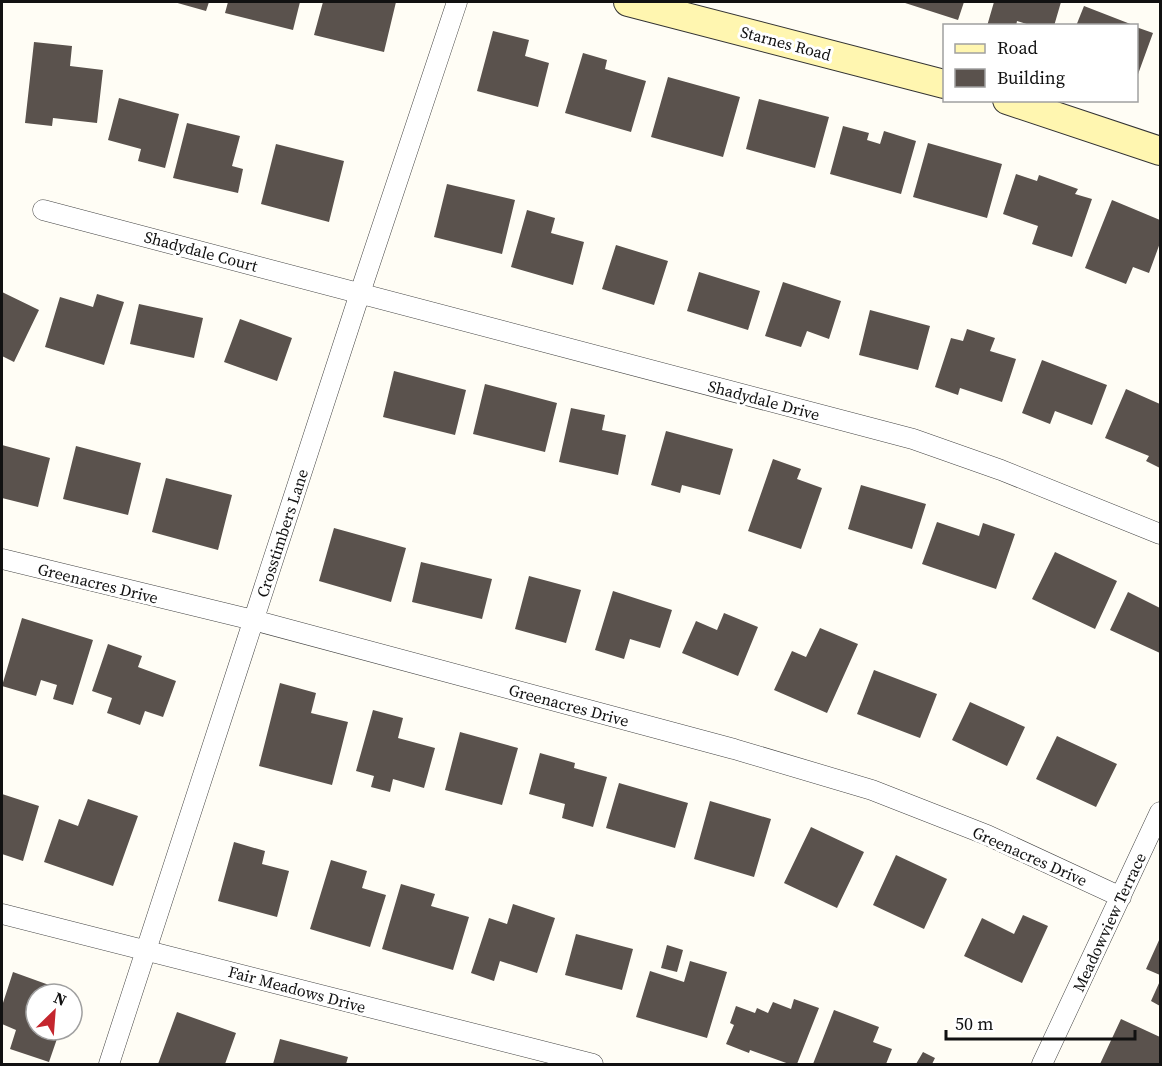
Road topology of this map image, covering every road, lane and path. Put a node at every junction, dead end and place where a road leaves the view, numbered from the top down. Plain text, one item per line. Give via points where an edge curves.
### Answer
1 (457, 2) edge
2 (628, 2) edge
3 (943, 83) edge
4 (1013, 102) edge
5 (1161, 151) edge
6 (43, 210) dead end
7 (360, 293) junction
8 (1161, 534) edge
9 (2, 559) edge
10 (253, 621) junction
11 (1161, 812) edge
12 (1121, 897) junction
13 (2, 914) edge
14 (146, 950) junction
15 (109, 1065) edge
16 (593, 1065) edge
17 (1042, 1065) edge

1 - 7 street, Crosstimbers Lane
2 - 3 main road, Starnes Road
4 - 5 main road
6 - 7 street, Shadydale Court
7 - 8 street, Shadydale Drive via 913,439
7 - 10 street, Crosstimbers Lane
9 - 10 street, Greenacres Drive
10 - 12 street, Greenacres Drive via 723,746 872,790 987,835
10 - 14 street, Crosstimbers Lane
11 - 12 street, Meadowview Terrace
12 - 17 street, Meadowview Terrace
13 - 14 street, Fair Meadows Drive
14 - 15 street, Crosstimbers Lane
14 - 16 street, Fair Meadows Drive

